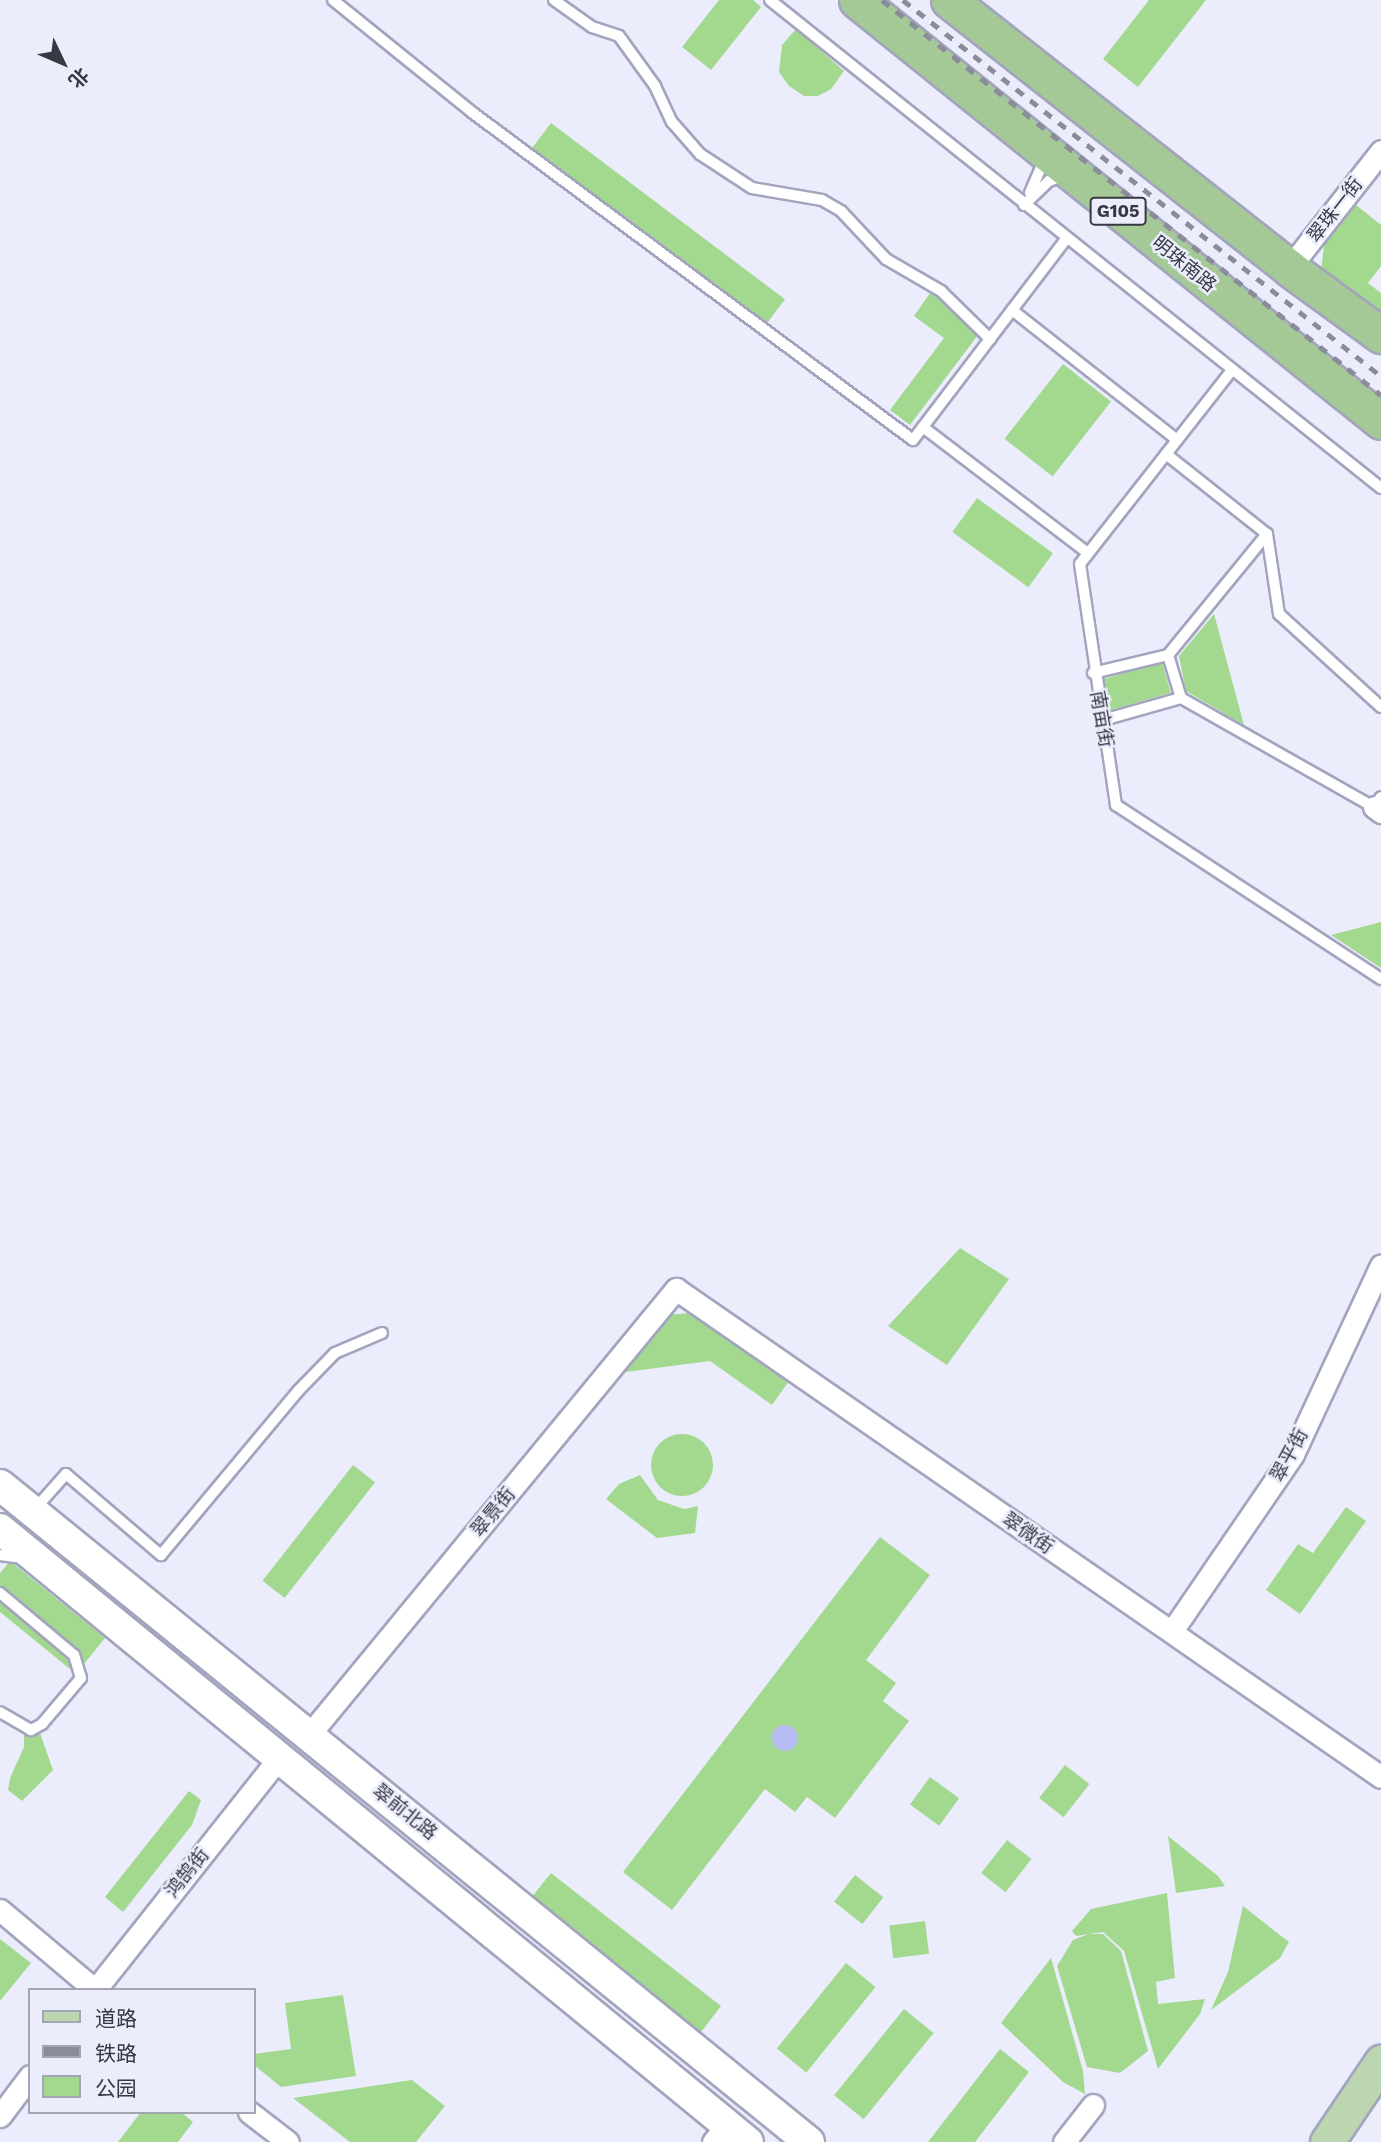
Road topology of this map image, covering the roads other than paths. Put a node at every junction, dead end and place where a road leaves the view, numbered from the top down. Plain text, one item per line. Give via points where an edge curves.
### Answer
1 (333, 0) edge
2 (554, 0) edge
3 (770, 0) edge
4 (857, 0) edge
5 (949, 0) edge
6 (1040, 148) junction
7 (1381, 152) edge
8 (1079, 180) junction
9 (1024, 205) junction
10 (1066, 239) junction
11 (1289, 268) junction
12 (1012, 310) junction
13 (1381, 335) edge
14 (990, 339) junction
15 (1233, 370) junction
16 (1381, 421) edge
17 (923, 428) junction
18 (1177, 440) junction
19 (1167, 454) junction
20 (1381, 488) edge
21 (1268, 534) junction
22 (1088, 553) junction
23 (1168, 655) junction
24 (1093, 673) junction
25 (1181, 698) junction
26 (1381, 708) edge
27 (1103, 720) junction
28 (1378, 805) edge
29 (1381, 979) edge
30 (1381, 1265) edge
31 (676, 1289) joint
32 (382, 1333) dead end
33 (0, 1485) edge
34 (33, 1512) junction
35 (0, 1529) edge
36 (0, 1555) edge
37 (38, 1560) junction
38 (0, 1594) edge
39 (1172, 1631) junction
40 (0, 1712) edge
41 (309, 1735) junction
42 (280, 1757) junction
43 (1381, 1777) edge
44 (0, 1910) edge
45 (93, 1988) edge
46 (97, 1988) edge
47 (1381, 2062) edge
48 (28, 2079) edge
49 (1093, 2105) dead end
50 (252, 2114) edge
51 (0, 2116) edge
52 (729, 2136) edge
53 (288, 2142) edge
54 (809, 2142) edge
55 (1064, 2142) edge
56 (1327, 2142) edge

1 - 17 lane via 473,113 913,440
2 - 14 lane via 592,27 619,36 655,86 672,122 700,154 752,188 821,200 841,211 878,252 941,290
3 - 9 lane
4 - 6 highway, 明珠南路 / G105
5 - 11 highway
6 - 8 highway, 明珠南路 / G105
6 - 9 lane via 1044,168
7 - 11 street, 翠珠一街
8 - 9 lane via 1054,177
8 - 16 highway, 明珠南路 / G105
9 - 10 lane
10 - 12 lane
10 - 15 lane
11 - 13 highway
12 - 14 lane
12 - 18 lane
14 - 17 lane
15 - 18 lane, 南亩街
15 - 20 lane
17 - 22 lane
18 - 19 lane, 南亩街
19 - 21 lane
19 - 22 lane, 南亩街
21 - 23 lane
21 - 26 lane via 1279,614
22 - 24 lane, 南亩街 via 1080,564
23 - 24 lane
23 - 25 lane
24 - 27 lane, 南亩街
25 - 27 lane
25 - 28 lane
27 - 29 lane, 南亩街 via 1116,804
30 - 39 street, 翠平街 via 1293,1454
31 - 39 street, 翠微街
31 - 41 street, 翠景街
32 - 34 lane via 335,1353 161,1555 66,1474
33 - 34 main road, 翠前北路
34 - 41 main road, 翠前北路
35 - 37 main road, 翠前北路
36 - 37 lane
37 - 42 main road, 翠前北路
38 - 40 lane via 74,1655 81,1678 42,1724 31,1730
39 - 43 street, 翠微街
41 - 54 main road, 翠前北路
42 - 46 street, 鸿鹄街
42 - 52 main road, 翠前北路
44 - 45 street
47 - 56 main road
48 - 51 street
49 - 55 street
50 - 53 street

